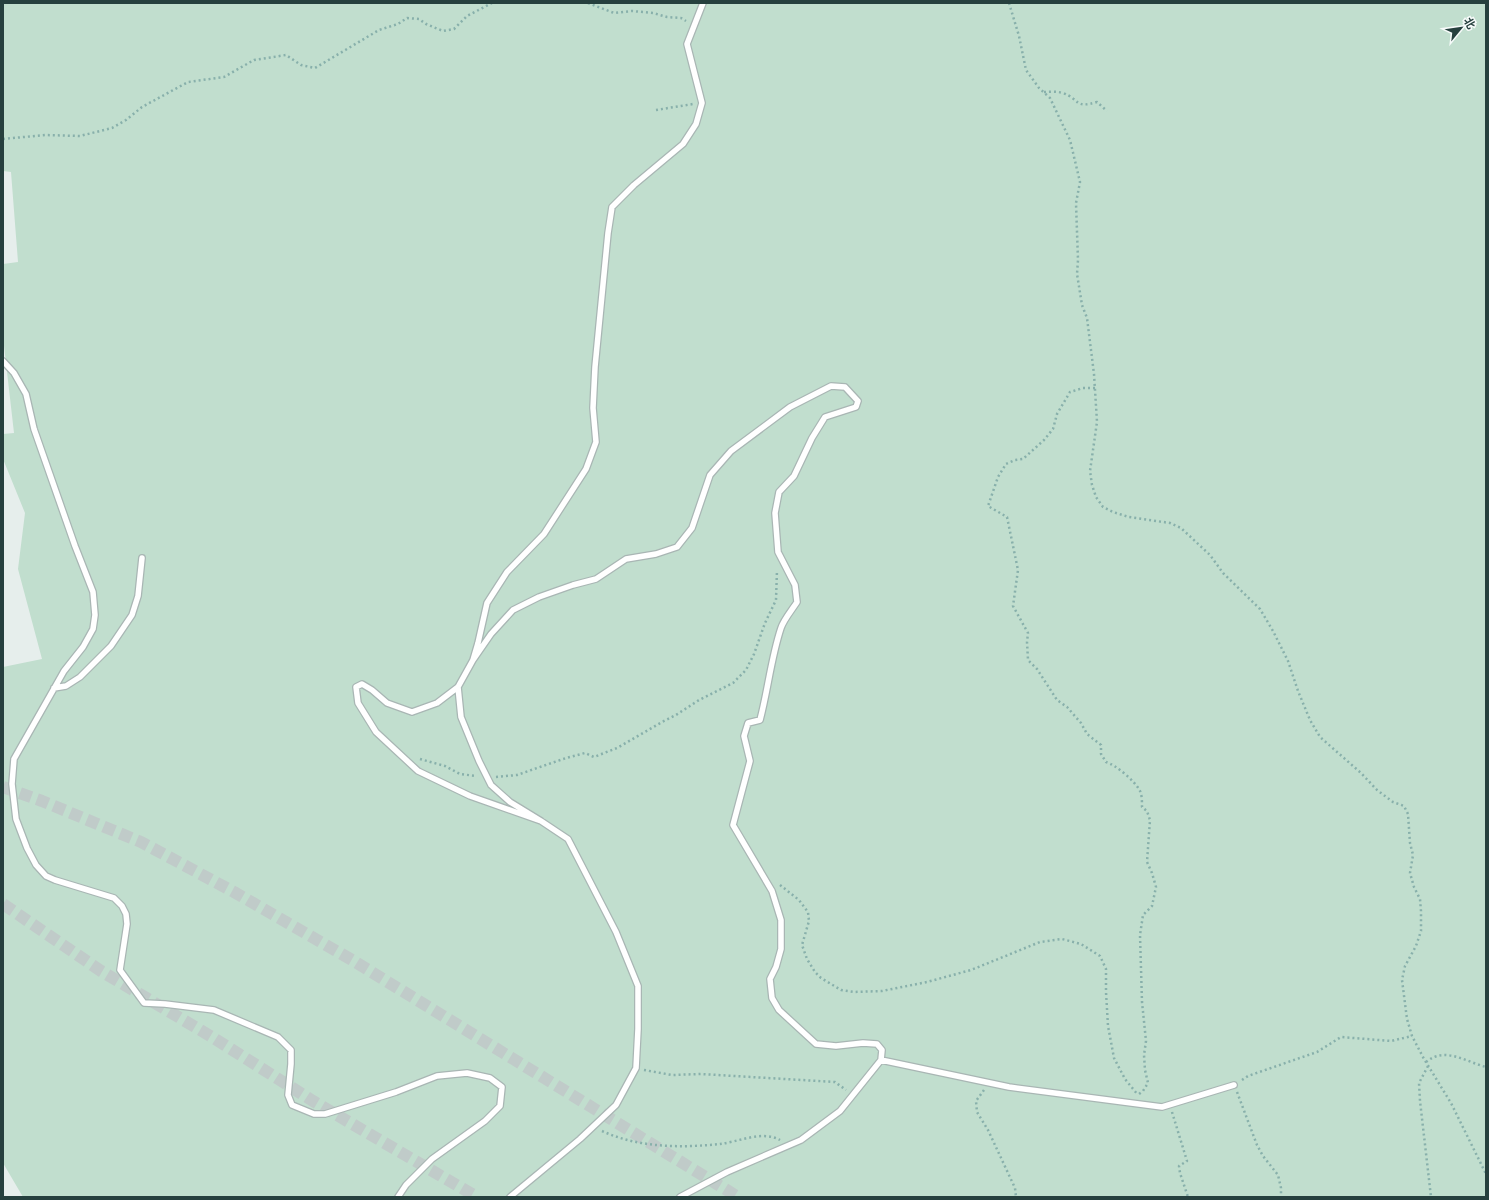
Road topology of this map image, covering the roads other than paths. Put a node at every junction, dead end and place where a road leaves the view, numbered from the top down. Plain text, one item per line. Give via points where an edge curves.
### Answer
1 (703, 3) edge
2 (3, 361) edge
3 (142, 558) dead end
4 (473, 660) junction
5 (458, 687) junction
6 (54, 688) junction
7 (541, 821) junction
8 (880, 1060) junction
9 (1234, 1085) road end
10 (398, 1197) edge
11 (510, 1197) edge
12 (680, 1197) edge

1 - 4 lane via 687,44 702,103 696,124 683,144 612,207 594,367 593,408 596,442 586,469 544,534 508,572 487,603
2 - 6 lane via 14,373 26,394 34,429 93,592 93,629
3 - 6 lane via 138,596 132,615 111,646 80,677 66,686
4 - 5 lane
4 - 8 lane via 491,634 513,610 539,597 596,579 626,559 656,554 677,546 692,528 710,475 730,451 790,406 831,386 845,386 858,401 856,408 825,417 794,476 779,492 775,513 778,552 795,585 797,602 781,627 760,720 748,723 744,736 750,761 733,825 772,891 781,920 781,949 770,979 772,998 779,1010 816,1044 877,1044 882,1050
5 - 7 lane via 461,717 491,785 510,802
5 - 7 lane via 437,703 412,712 387,704 362,684 356,687 358,703 376,732 418,771 470,796
6 - 10 lane via 14,759 12,784 16,819 26,848 46,876 114,898 122,906 127,924 120,970 144,1003 214,1010 278,1037 291,1050 288,1095 292,1105 314,1114 325,1114 345,1108 437,1076 467,1073 490,1078 502,1087 500,1106 485,1121 432,1158
7 - 11 lane via 568,839 616,932 638,986 636,1068 616,1105
8 - 9 lane via 1009,1087 1162,1106
8 - 12 lane via 840,1111 801,1140 727,1172

